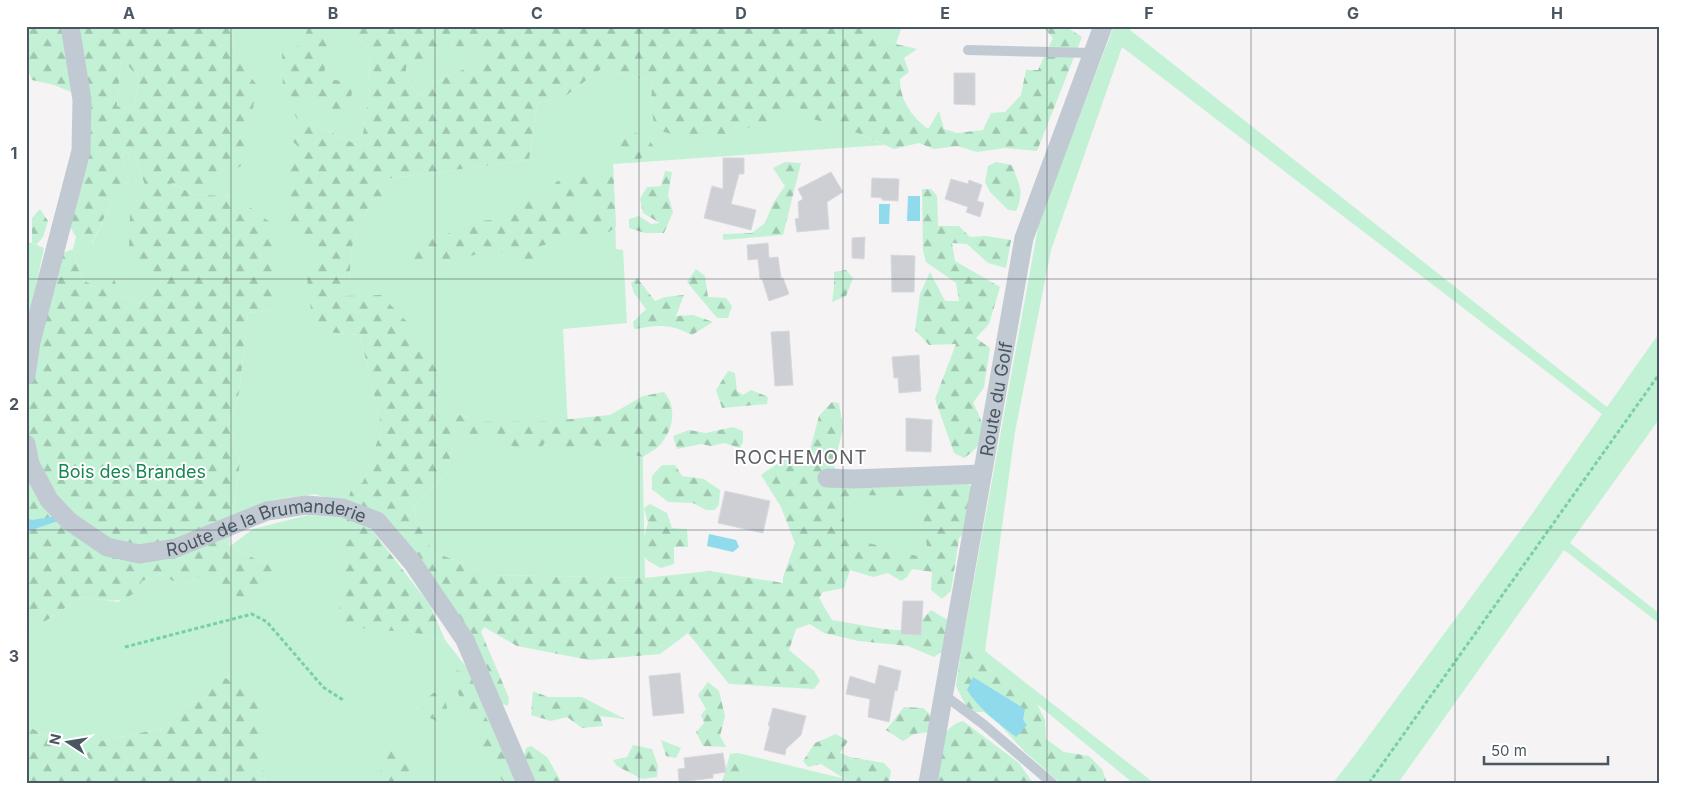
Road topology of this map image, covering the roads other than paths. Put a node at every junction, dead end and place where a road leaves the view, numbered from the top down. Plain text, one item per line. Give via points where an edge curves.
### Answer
1 (70, 26) edge
2 (1103, 26) edge
3 (968, 50) dead end
4 (1093, 53) junction
5 (26, 375) edge
6 (26, 444) edge
7 (982, 474) junction
8 (827, 478) dead end
9 (944, 695) junction
10 (526, 783) edge
11 (928, 783) edge
12 (1052, 783) edge

1 - 5 street via 82,100 81,151 31,342
2 - 4 street, Route du Golf
3 - 4 lane
4 - 7 street, Route du Golf via 1024,238
6 - 10 street, Route de la Brumanderie via 30,464 49,500 69,521 107,547 139,554 176,548 268,511 306,505 344,508 377,520 412,562 466,640
7 - 8 street
7 - 9 street, Route du Golf
9 - 11 street, Route du Golf
9 - 12 lane

